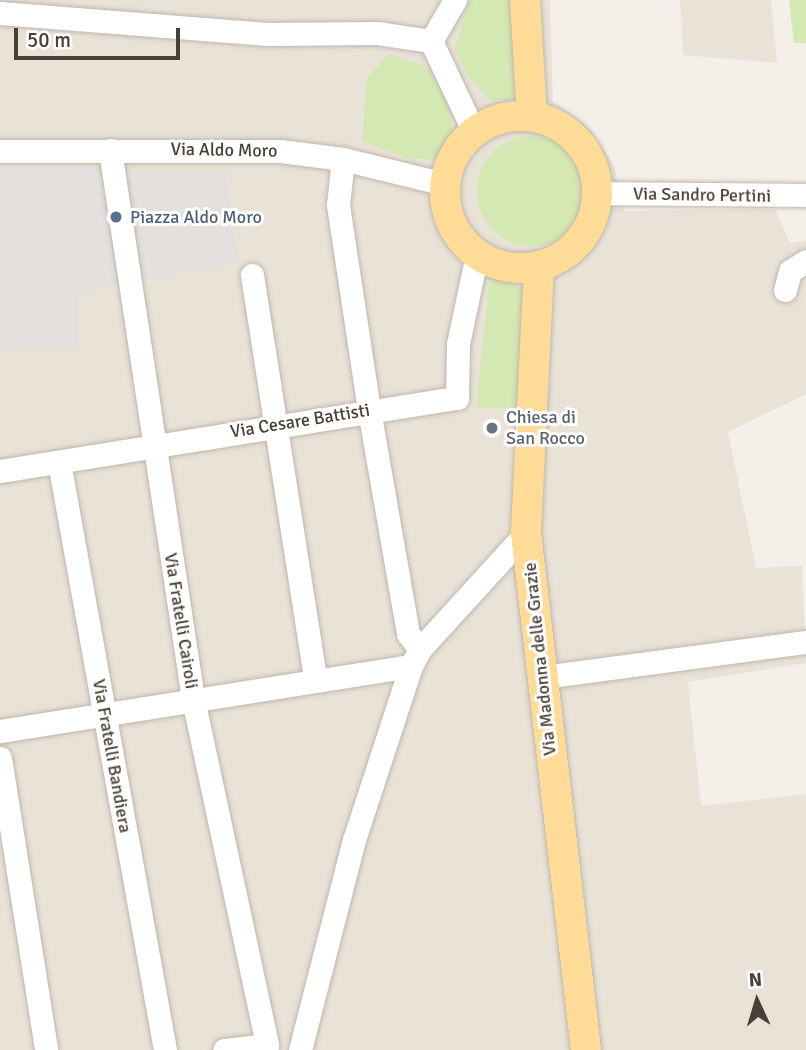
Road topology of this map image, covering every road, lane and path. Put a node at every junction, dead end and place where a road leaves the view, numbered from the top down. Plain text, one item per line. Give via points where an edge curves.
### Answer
1 (455, 0) edge
2 (525, 0) edge
3 (0, 13) edge
4 (431, 41) junction
5 (532, 117) junction
6 (474, 132) junction
7 (110, 150) junction
8 (0, 151) edge
9 (342, 159) junction
10 (445, 184) junction
11 (597, 194) junction
12 (806, 195) edge
13 (477, 254) junction
14 (806, 261) edge
15 (539, 266) junction
16 (252, 275) dead end
17 (785, 290) dead end
18 (369, 410) junction
19 (277, 425) junction
20 (155, 446) junction
21 (59, 462) junction
22 (0, 471) edge
23 (526, 533) junction
24 (806, 642) edge
25 (416, 657) junction
26 (542, 677) junction
27 (315, 679) junction
28 (193, 699) junction
29 (104, 715) junction
30 (0, 731) edge
31 (0, 758) edge
32 (46, 1050) edge
33 (165, 1050) edge
34 (224, 1050) edge
35 (300, 1050) edge
36 (586, 1050) edge

1 - 4 street
2 - 5 main road
3 - 4 street via 127,26 267,34 377,33
4 - 6 street
5 - 6 main road via 511,116
5 - 11 main road via 572,135 595,172
6 - 10 main road via 450,164
7 - 8 street, Via Aldo Moro
7 - 9 street, Via Aldo Moro via 268,150
7 - 20 street, Via Fratelli Cairoli
9 - 10 street, Via Aldo Moro
9 - 18 street via 338,205
10 - 13 main road via 452,223
11 - 12 street, Via Sandro Pertini
11 - 15 main road via 593,218 580,240 562,256
13 - 15 main road via 517,268
13 - 18 street, Via Cesare Battisti via 458,344 457,398
14 - 17 street via 790,271
15 - 23 main road, Via Madonna delle Grazie
16 - 19 street
18 - 19 street, Via Cesare Battisti
18 - 25 street via 408,634
19 - 20 street, Via Cesare Battisti
19 - 27 street
20 - 21 street, Via Cesare Battisti
20 - 28 street, Via Fratelli Cairoli
21 - 22 street, Via Cesare Battisti
21 - 29 street, Via Fratelli Bandiera
23 - 25 street
23 - 26 main road, Via Madonna delle Grazie
24 - 26 street
25 - 27 street
25 - 35 street via 354,840
26 - 36 main road, Via Madonna delle Grazie
27 - 28 street
28 - 29 street
28 - 34 street, Via Fratelli Cairoli via 267,1045
29 - 30 street
29 - 33 street, Via Fratelli Bandiera
31 - 32 street

